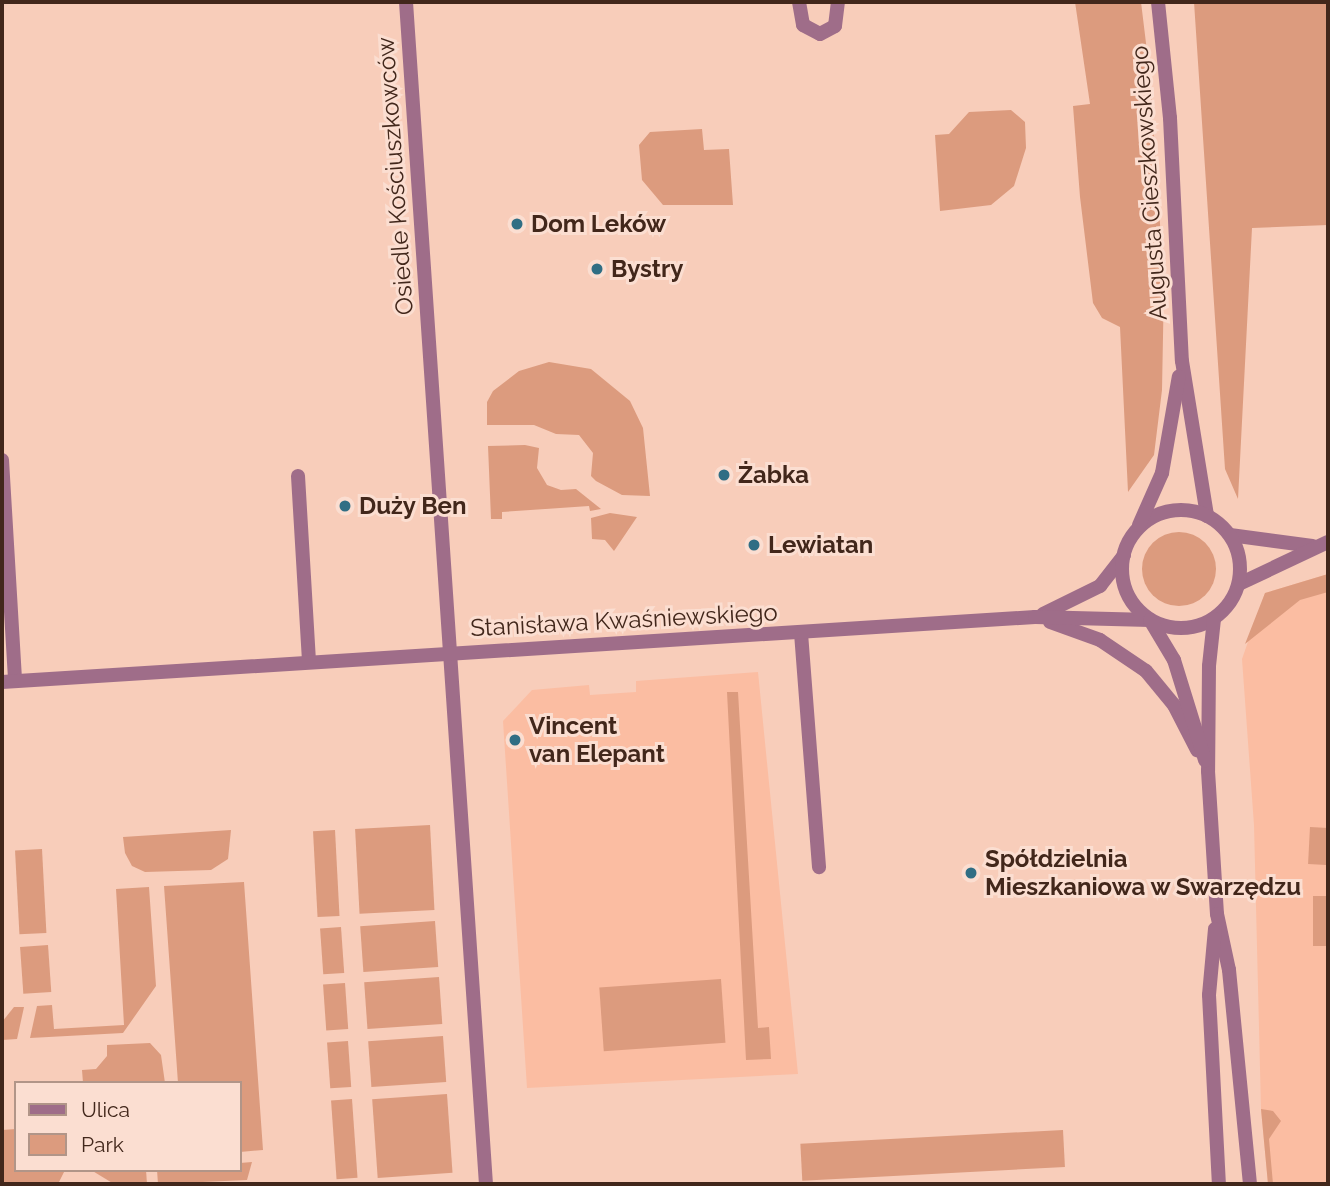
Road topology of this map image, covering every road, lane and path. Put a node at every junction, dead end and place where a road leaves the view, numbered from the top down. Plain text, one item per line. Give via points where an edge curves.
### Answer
1 (406, 2) edge
2 (799, 2) edge
3 (838, 2) edge
4 (1158, 2) edge
5 (1182, 361) junction
6 (2, 460) edge
7 (298, 476) dead end
8 (1208, 516) junction
9 (1135, 532) junction
10 (1230, 535) junction
11 (1328, 542) edge
12 (1313, 546) junction
13 (1124, 555) junction
14 (1239, 584) junction
15 (1035, 617) junction
16 (1214, 619) junction
17 (1150, 620) junction
18 (801, 633) junction
19 (453, 653) junction
20 (309, 662) junction
21 (8, 681) edge
22 (1208, 771) junction
23 (819, 867) dead end
24 (1217, 914) junction
25 (486, 1184) edge
26 (1219, 1184) edge
27 (1250, 1184) edge

1 - 19 street, Osiedle Kościuszkowców
2 - 3 street via 803,25 820,34 835,26
4 - 5 street, Augusta Cieszkowskiego via 1171,132
5 - 8 street, Augusta Cieszkowskiego
5 - 9 street, Augusta Cieszkowskiego via 1162,472
6 - 21 street
7 - 20 street
8 - 9 street via 1169,511
8 - 10 street
9 - 13 street
10 - 12 street
10 - 14 street via 1240,558
11 - 12 street
12 - 14 street
13 - 15 street, Stanisława Kwaśniewskiego via 1100,586
13 - 17 street via 1124,588
14 - 16 street via 1230,604
15 - 17 street, Stanisława Kwaśniewskiego
15 - 18 street, Stanisława Kwaśniewskiego
15 - 22 street via 1100,640 1146,671 1174,705
16 - 17 street via 1182,629
16 - 22 street
17 - 22 street via 1174,660
18 - 19 street, Stanisława Kwaśniewskiego
18 - 23 street
19 - 20 street
19 - 25 street, Stanisława Kwaśniewskiego
20 - 21 street
22 - 24 street
24 - 26 street via 1209,995
24 - 27 street via 1228,970

